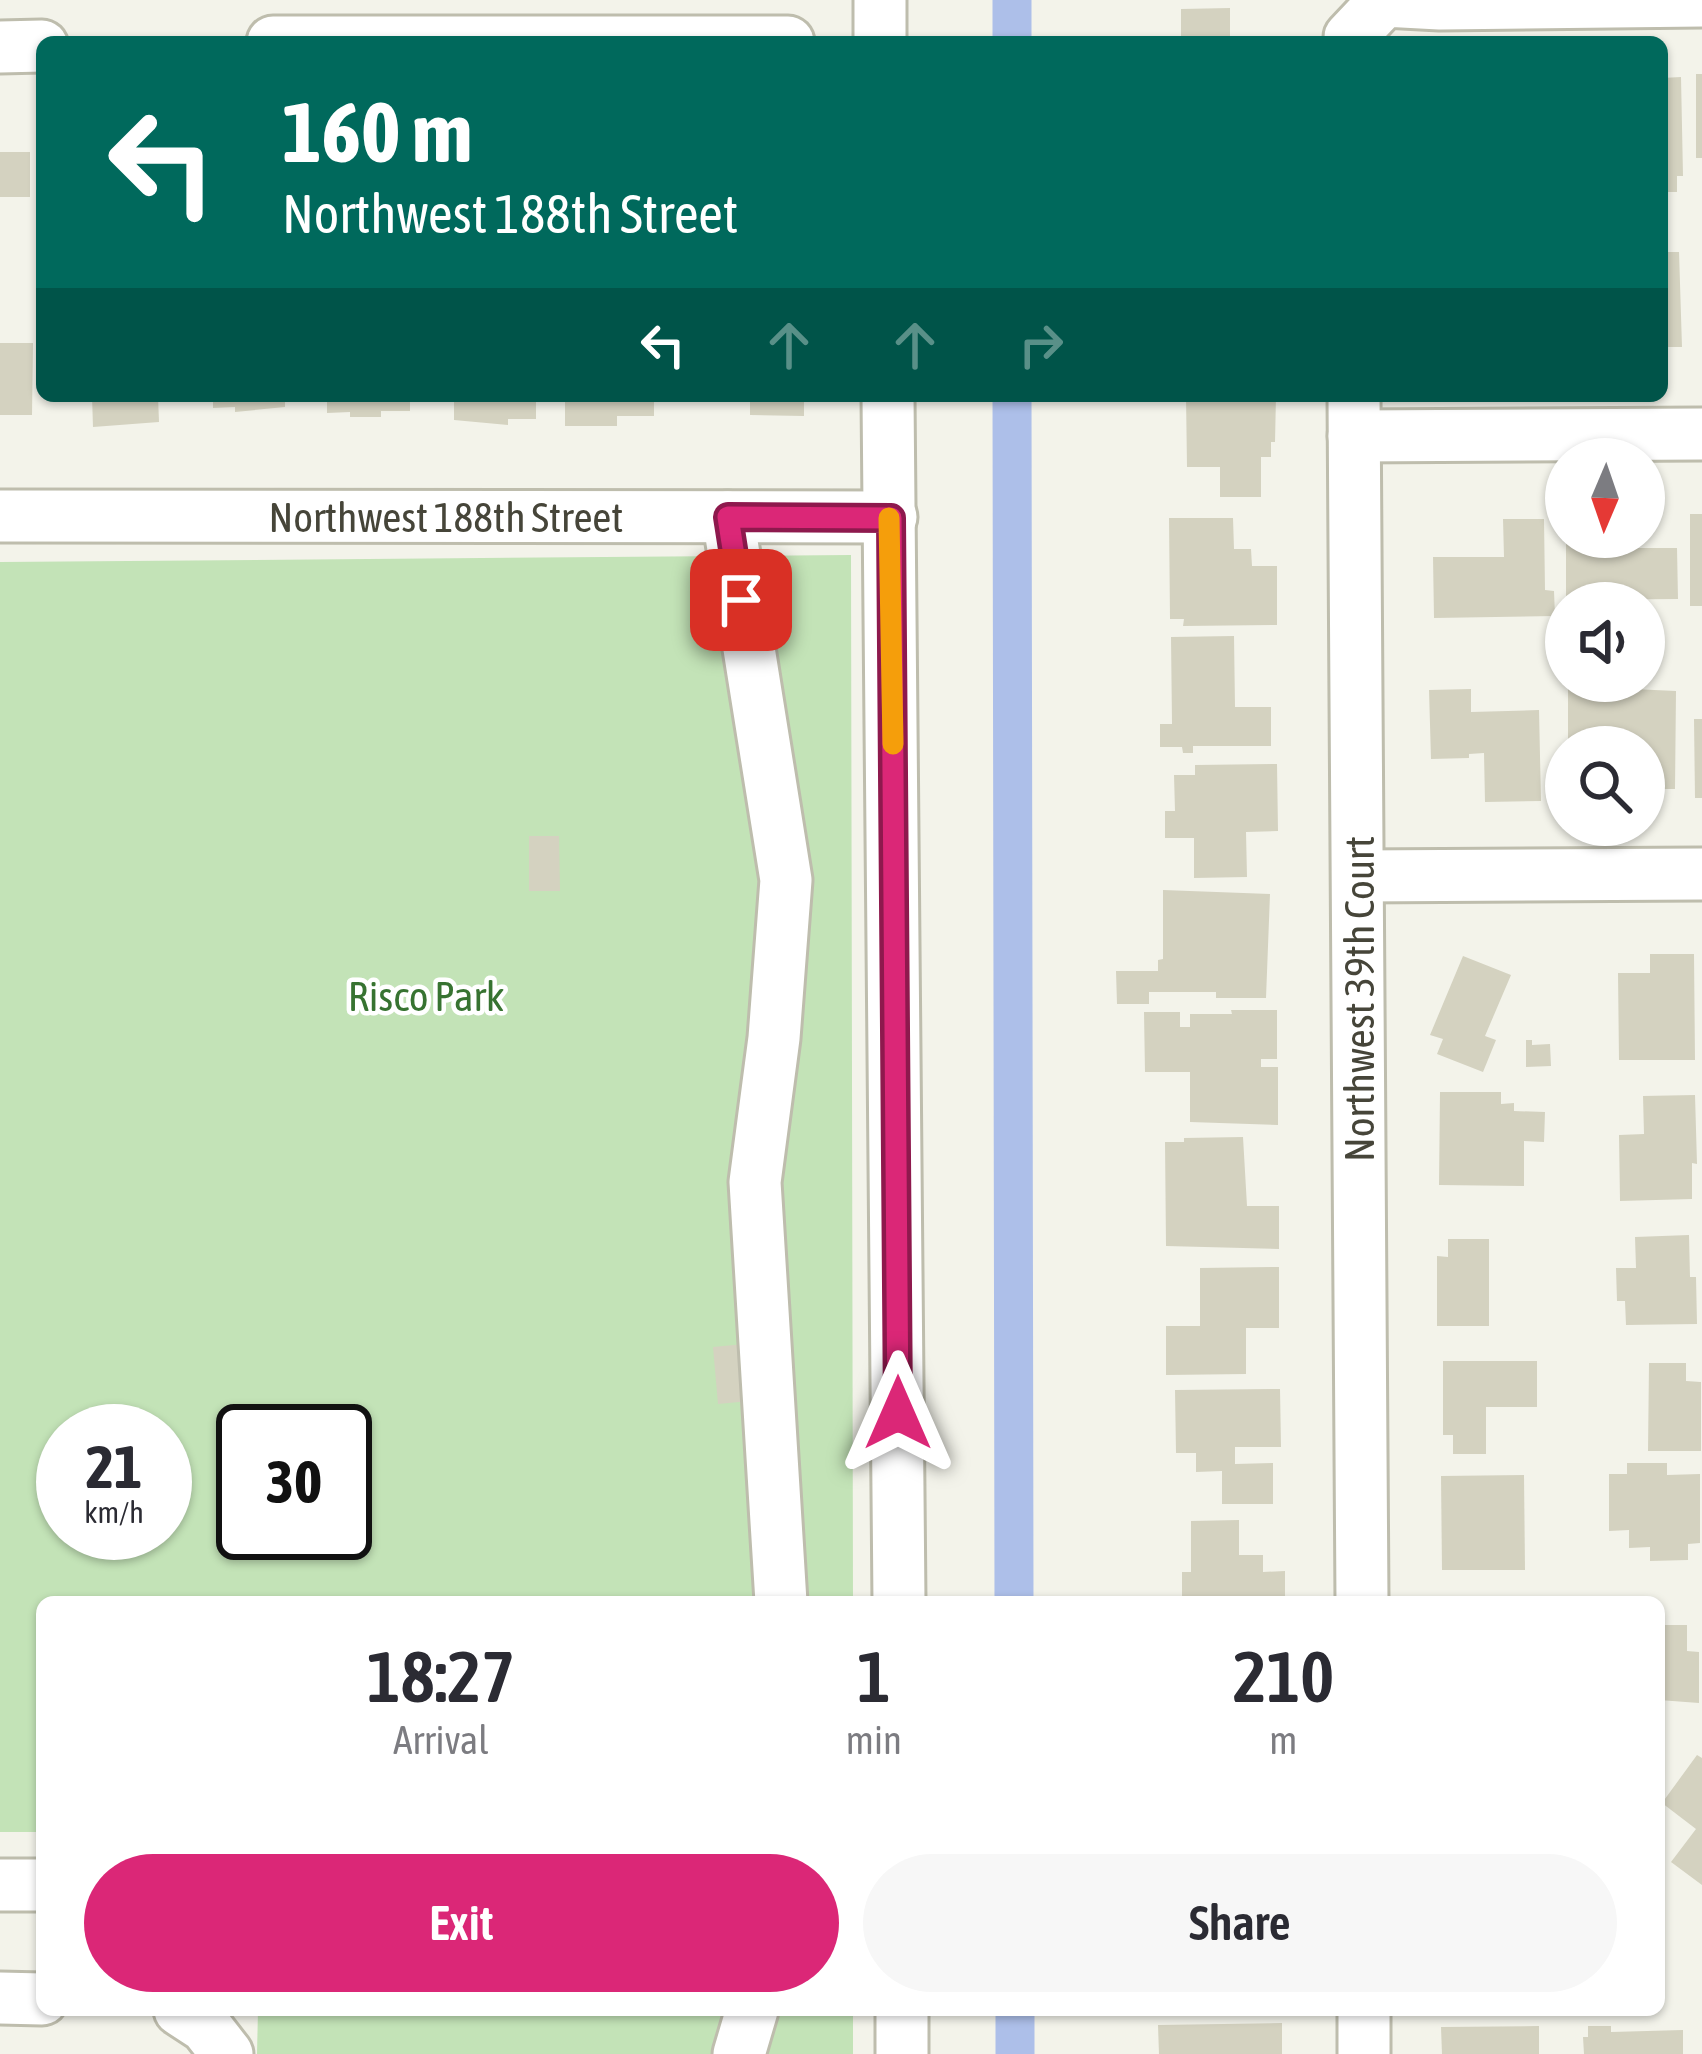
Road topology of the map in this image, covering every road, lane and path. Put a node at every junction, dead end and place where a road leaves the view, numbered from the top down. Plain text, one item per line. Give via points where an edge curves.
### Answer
1 (880, 0) edge
2 (1702, 1) edge
3 (420, 20) edge
4 (313, 36) edge
5 (688, 36) edge
6 (880, 36) edge
7 (1351, 36) edge
8 (36, 46) edge
9 (0, 47) edge
10 (888, 402) edge
11 (1354, 416) edge
12 (1702, 434) edge
13 (0, 516) edge
14 (728, 517) junction
15 (891, 518) junction
16 (1702, 874) edge
17 (1359, 876) junction
18 (781, 1596) edge
19 (899, 1596) edge
20 (1362, 1596) edge
21 (36, 1885) edge
22 (0, 1886) edge
23 (0, 1998) edge
24 (36, 1999) edge
25 (189, 2016) edge
26 (750, 2016) edge
27 (902, 2016) edge
28 (1364, 2016) edge
29 (226, 2054) edge
30 (739, 2054) edge
31 (902, 2054) edge
32 (1364, 2054) edge

1 - 6 street
2 - 7 street via 1384,1
3 - 4 street
3 - 5 street
8 - 9 street
10 - 15 street
11 - 12 street
11 - 17 street, Northwest 39th Court
13 - 14 street, Northwest 188th Street
14 - 15 street, Northwest 188th Street
14 - 18 street via 786,880 755,1182
15 - 19 street
16 - 17 street
17 - 20 street, Northwest 39th Court
21 - 22 street
23 - 24 street
25 - 29 street
26 - 30 street
27 - 31 street
28 - 32 street

